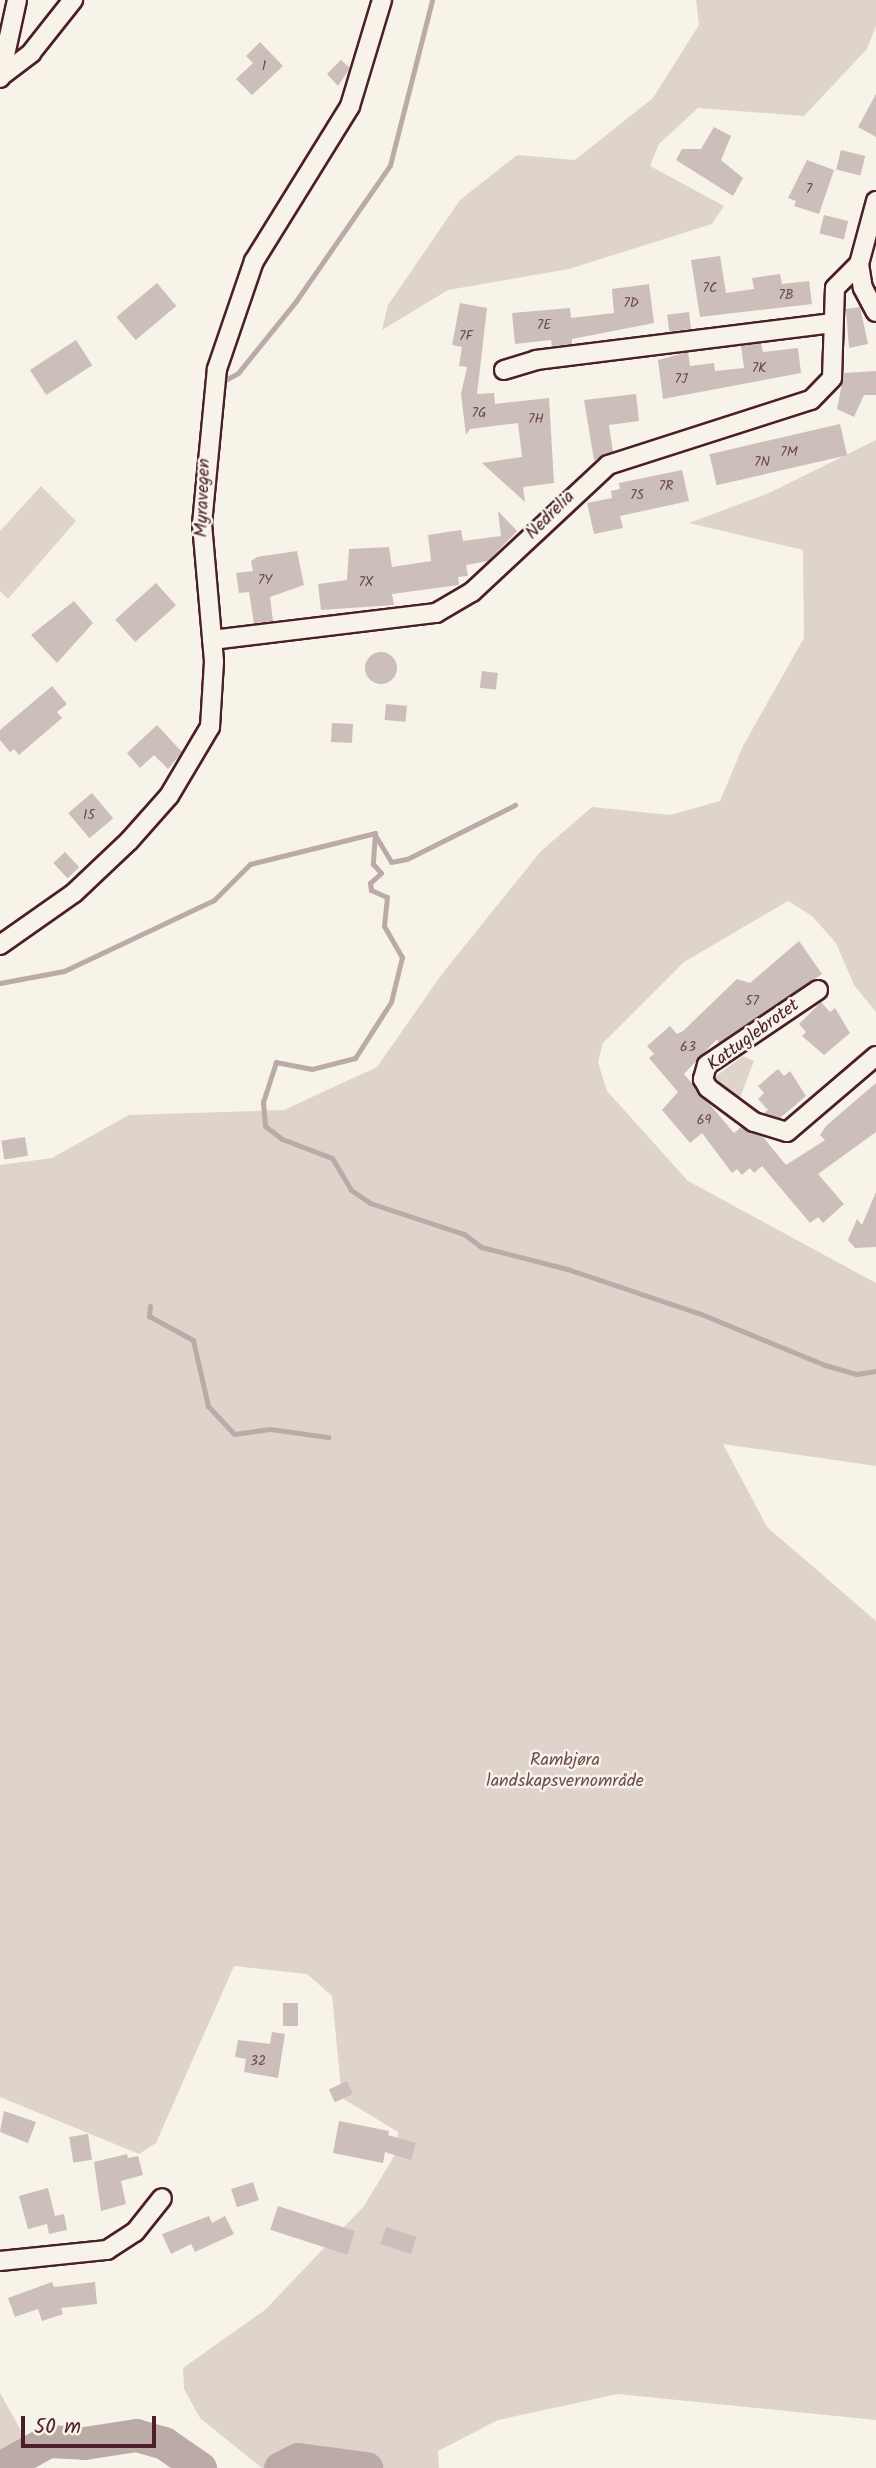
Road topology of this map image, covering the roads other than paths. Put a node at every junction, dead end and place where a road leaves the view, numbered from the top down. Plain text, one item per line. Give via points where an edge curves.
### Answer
1 (17, 0) edge
2 (73, 0) edge
3 (382, 0) edge
4 (0, 77) edge
5 (876, 201) edge
6 (859, 264) junction
7 (876, 312) edge
8 (831, 323) junction
9 (504, 370) dead end
10 (212, 640) junction
11 (0, 946) edge
12 (818, 990) dead end
13 (876, 1056) edge
14 (162, 2198) dead end
15 (0, 2261) edge

1 - 4 street
2 - 4 street via 45,39
3 - 10 street, Myravegen via 350,106 254,261 217,369 202,524
5 - 6 street, Nedrelia
6 - 7 street via 863,288
6 - 8 street, Nedrelia via 835,288
8 - 9 street via 536,360
8 - 10 street, Nedrelia via 832,378 811,400 608,465 457,604 411,619
10 - 11 street, Myravegen via 213,710 186,771 100,869
12 - 13 street, Kattuglebrotet via 708,1065 703,1079 708,1088 754,1122 787,1132
14 - 15 street via 135,2232 107,2250

